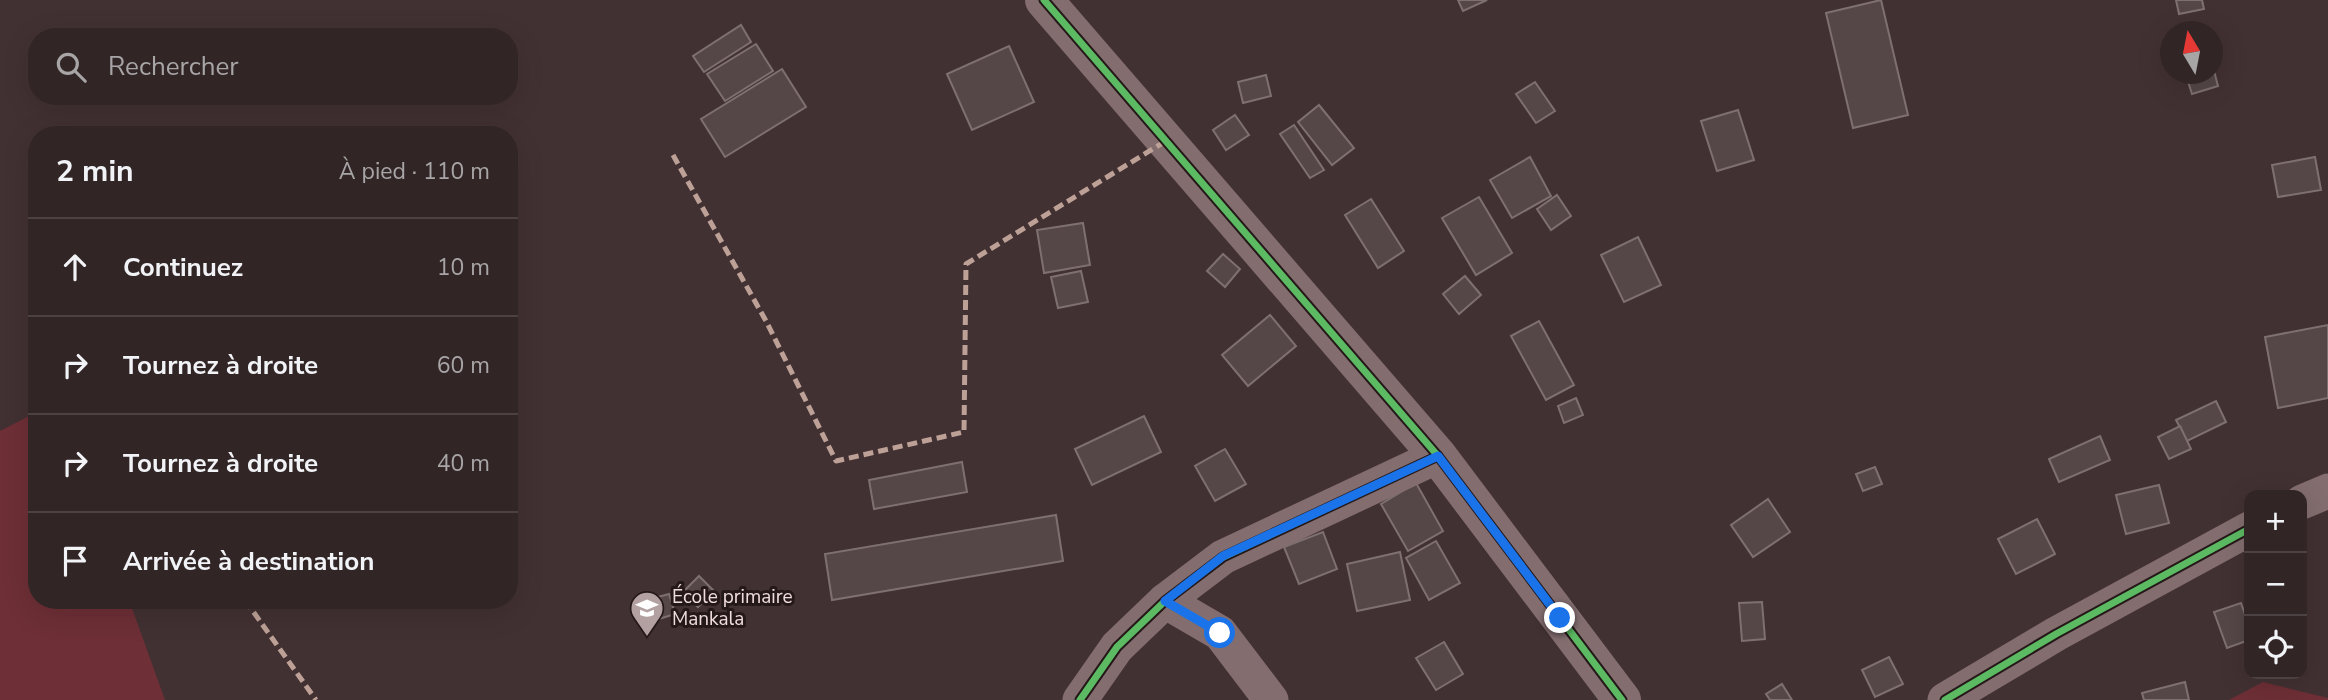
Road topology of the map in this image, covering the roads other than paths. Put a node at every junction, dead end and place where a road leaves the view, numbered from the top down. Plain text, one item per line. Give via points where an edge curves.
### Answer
1 (1044, 0) edge
2 (1438, 456) junction
3 (2328, 491) edge
4 (2307, 500) edge
5 (2244, 532) edge
6 (1165, 601) junction
7 (1080, 700) edge
8 (1271, 700) edge
9 (1622, 700) edge
10 (1945, 700) edge

1 - 2 street
2 - 6 street via 1223,556
2 - 9 street
3 - 4 street
5 - 10 street
6 - 7 street via 1117,647
6 - 8 street via 1220,633

